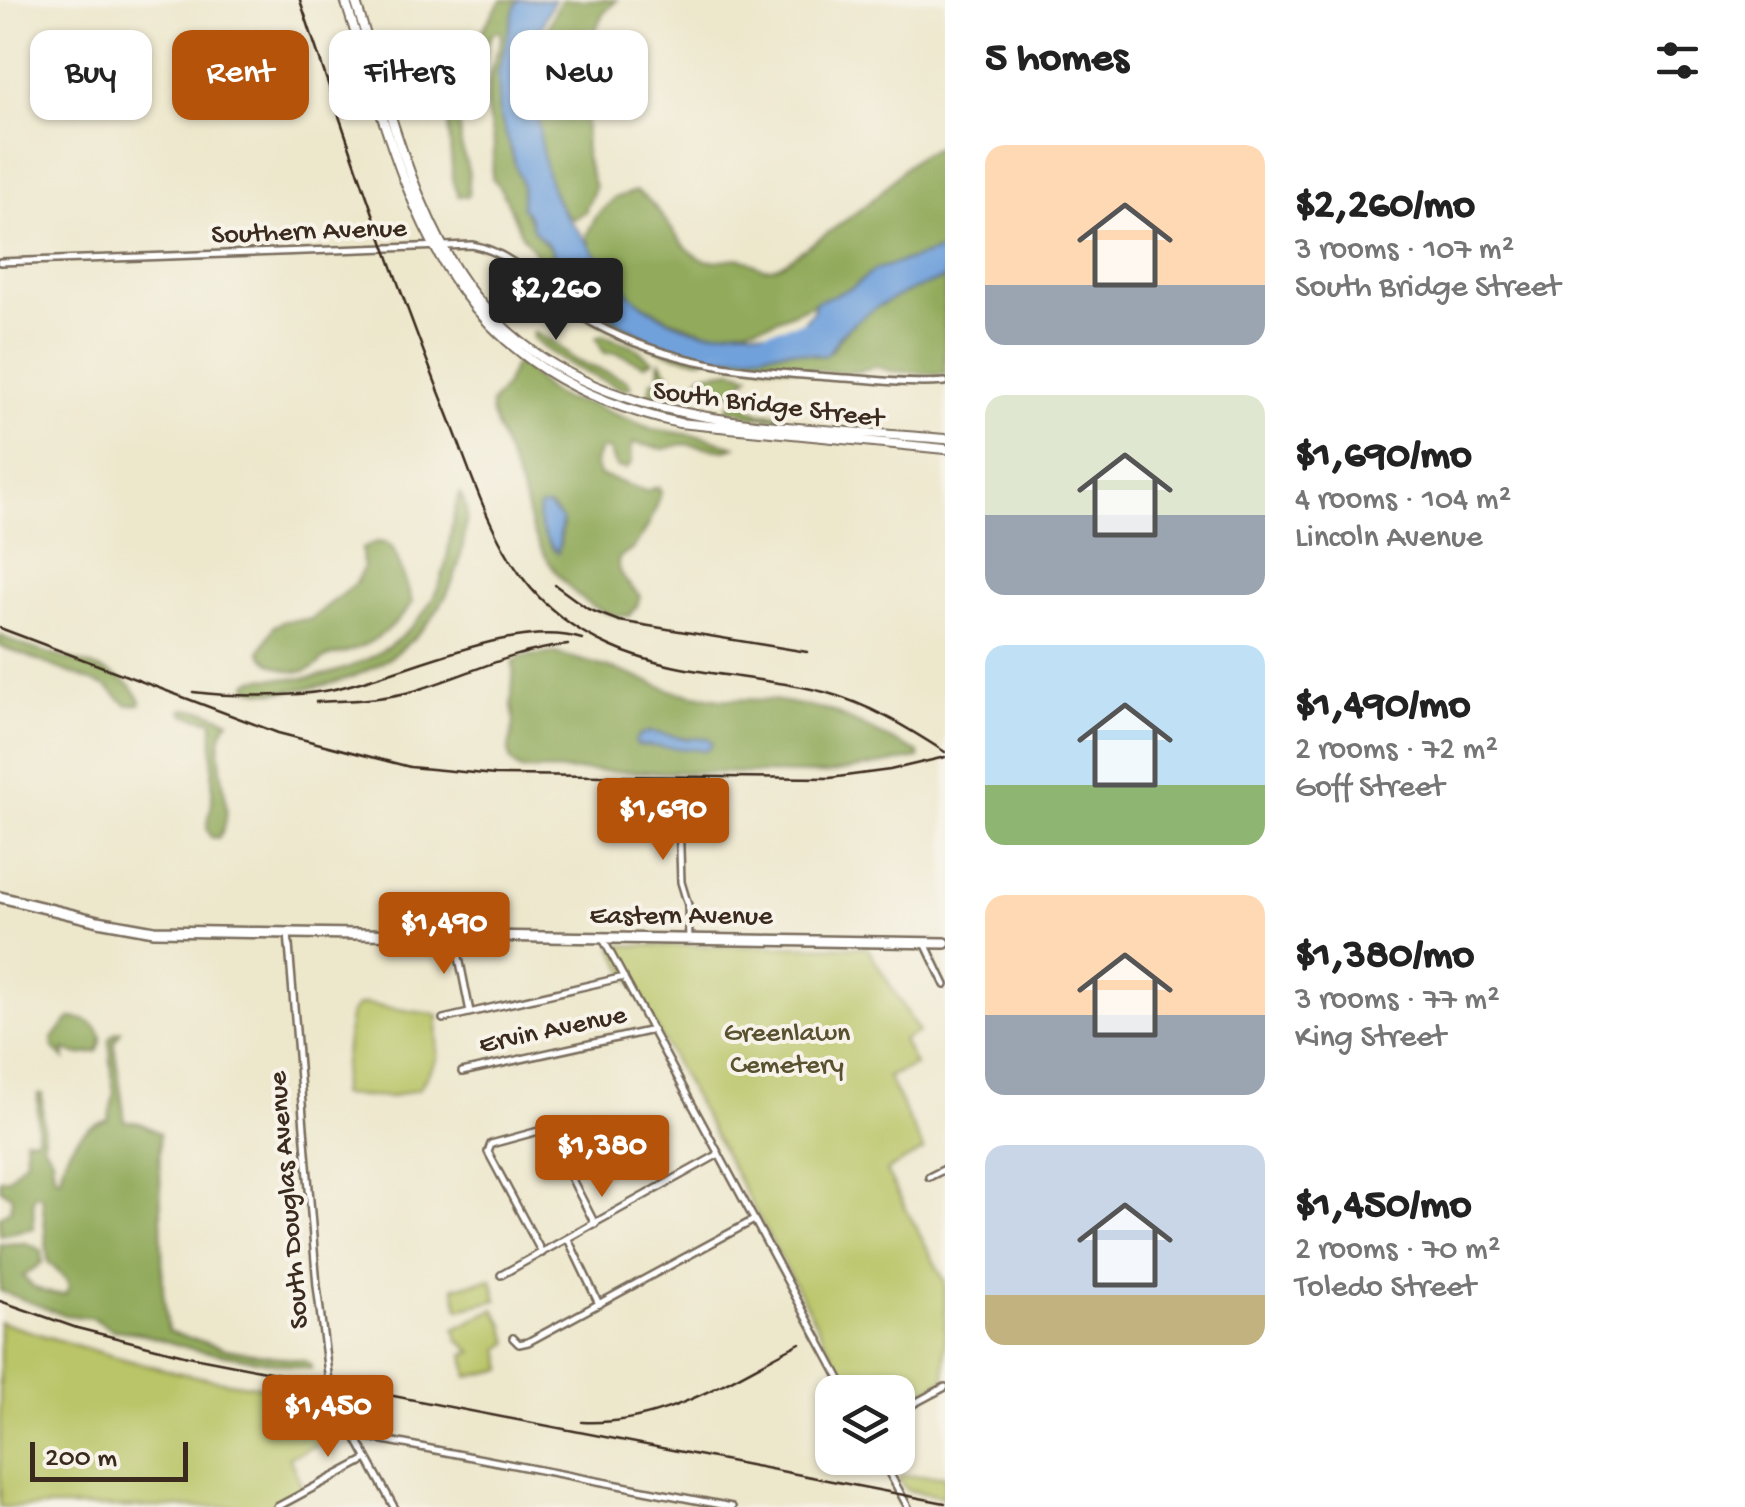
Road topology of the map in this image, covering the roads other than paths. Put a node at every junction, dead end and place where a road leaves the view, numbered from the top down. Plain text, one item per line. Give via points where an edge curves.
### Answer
1 (345, 0) edge
2 (355, 0) edge
3 (438, 248) junction
4 (0, 262) edge
5 (945, 382) edge
6 (945, 439) edge
7 (945, 449) edge
8 (678, 785) dead end
9 (0, 898) edge
10 (288, 934) junction
11 (455, 936) junction
12 (603, 939) junction
13 (688, 940) junction
14 (925, 943) junction
15 (945, 943) edge
16 (624, 977) junction
17 (945, 985) edge
18 (470, 1013) junction
19 (443, 1020) dead end
20 (653, 1030) junction
21 (462, 1072) dead end
22 (719, 1154) junction
23 (945, 1168) edge
24 (929, 1177) dead end
25 (754, 1220) junction
26 (595, 1224) junction
27 (568, 1239) junction
28 (542, 1253) junction
29 (502, 1275) dead end
30 (600, 1304) junction
31 (513, 1338) dead end
32 (838, 1375) edge
33 (945, 1387) edge
34 (915, 1403) edge
35 (356, 1438) junction
36 (368, 1459) junction
37 (890, 1475) edge
38 (277, 1507) edge
39 (394, 1507) edge
40 (732, 1507) edge
41 (908, 1507) edge

1 - 3 main road, South Bridge Street via 400,169
2 - 3 main road, South Bridge Street
3 - 4 street, Southern Avenue
3 - 5 street, Southern Avenue via 494,251 596,325 690,362
3 - 6 main road, South Bridge Street via 518,338 613,394 709,418
3 - 7 main road, South Bridge Street via 464,296 506,340 559,379 616,406 708,428
8 - 13 street
9 - 10 main road, Eastern Avenue via 154,931
10 - 11 main road, Eastern Avenue
10 - 35 street, South Douglas Avenue via 327,1372
11 - 12 main road, Eastern Avenue
11 - 18 street
12 - 13 main road, Eastern Avenue
12 - 16 street
13 - 14 main road, Eastern Avenue
14 - 15 main road, Eastern Avenue
14 - 17 street
16 - 18 street
16 - 20 street
18 - 19 street
20 - 21 street, Ervin Avenue
20 - 22 street
22 - 25 street
22 - 26 street
23 - 24 street
25 - 30 street
25 - 32 street
26 - 27 street
26 - 28 street via 544,1129 487,1148
27 - 28 street
27 - 30 street
28 - 29 street
30 - 31 street via 528,1342
33 - 34 street
35 - 36 street, South Douglas Avenue
35 - 40 street
36 - 38 street
36 - 39 street, South Douglas Avenue
37 - 41 street

